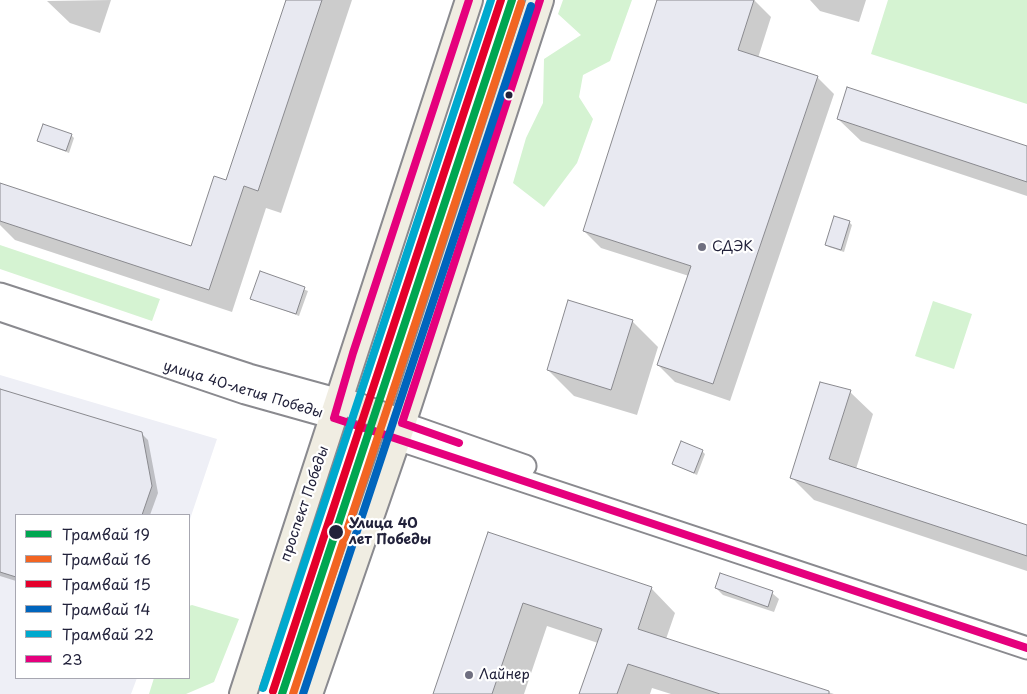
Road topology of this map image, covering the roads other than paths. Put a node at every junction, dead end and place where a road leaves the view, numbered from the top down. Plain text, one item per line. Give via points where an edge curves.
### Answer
1 (469, 0) edge
2 (540, 0) edge
3 (0, 294) edge
4 (0, 310) edge
5 (337, 409) junction
6 (400, 431) junction
7 (1027, 636) edge
8 (1027, 648) edge
9 (243, 694) edge
10 (309, 694) edge

1 - 5 main road, проспект Победы
2 - 6 main road
3 - 5 street, улица 40-летия Победы via 249,375
4 - 5 street, улица 40-летия Победы via 245,393
5 - 6 main road, улица 40-летия Победы
5 - 9 main road, проспект Победы
6 - 7 street, улица 40-летия Победы
6 - 8 street, улица 40-летия Победы
6 - 10 main road

